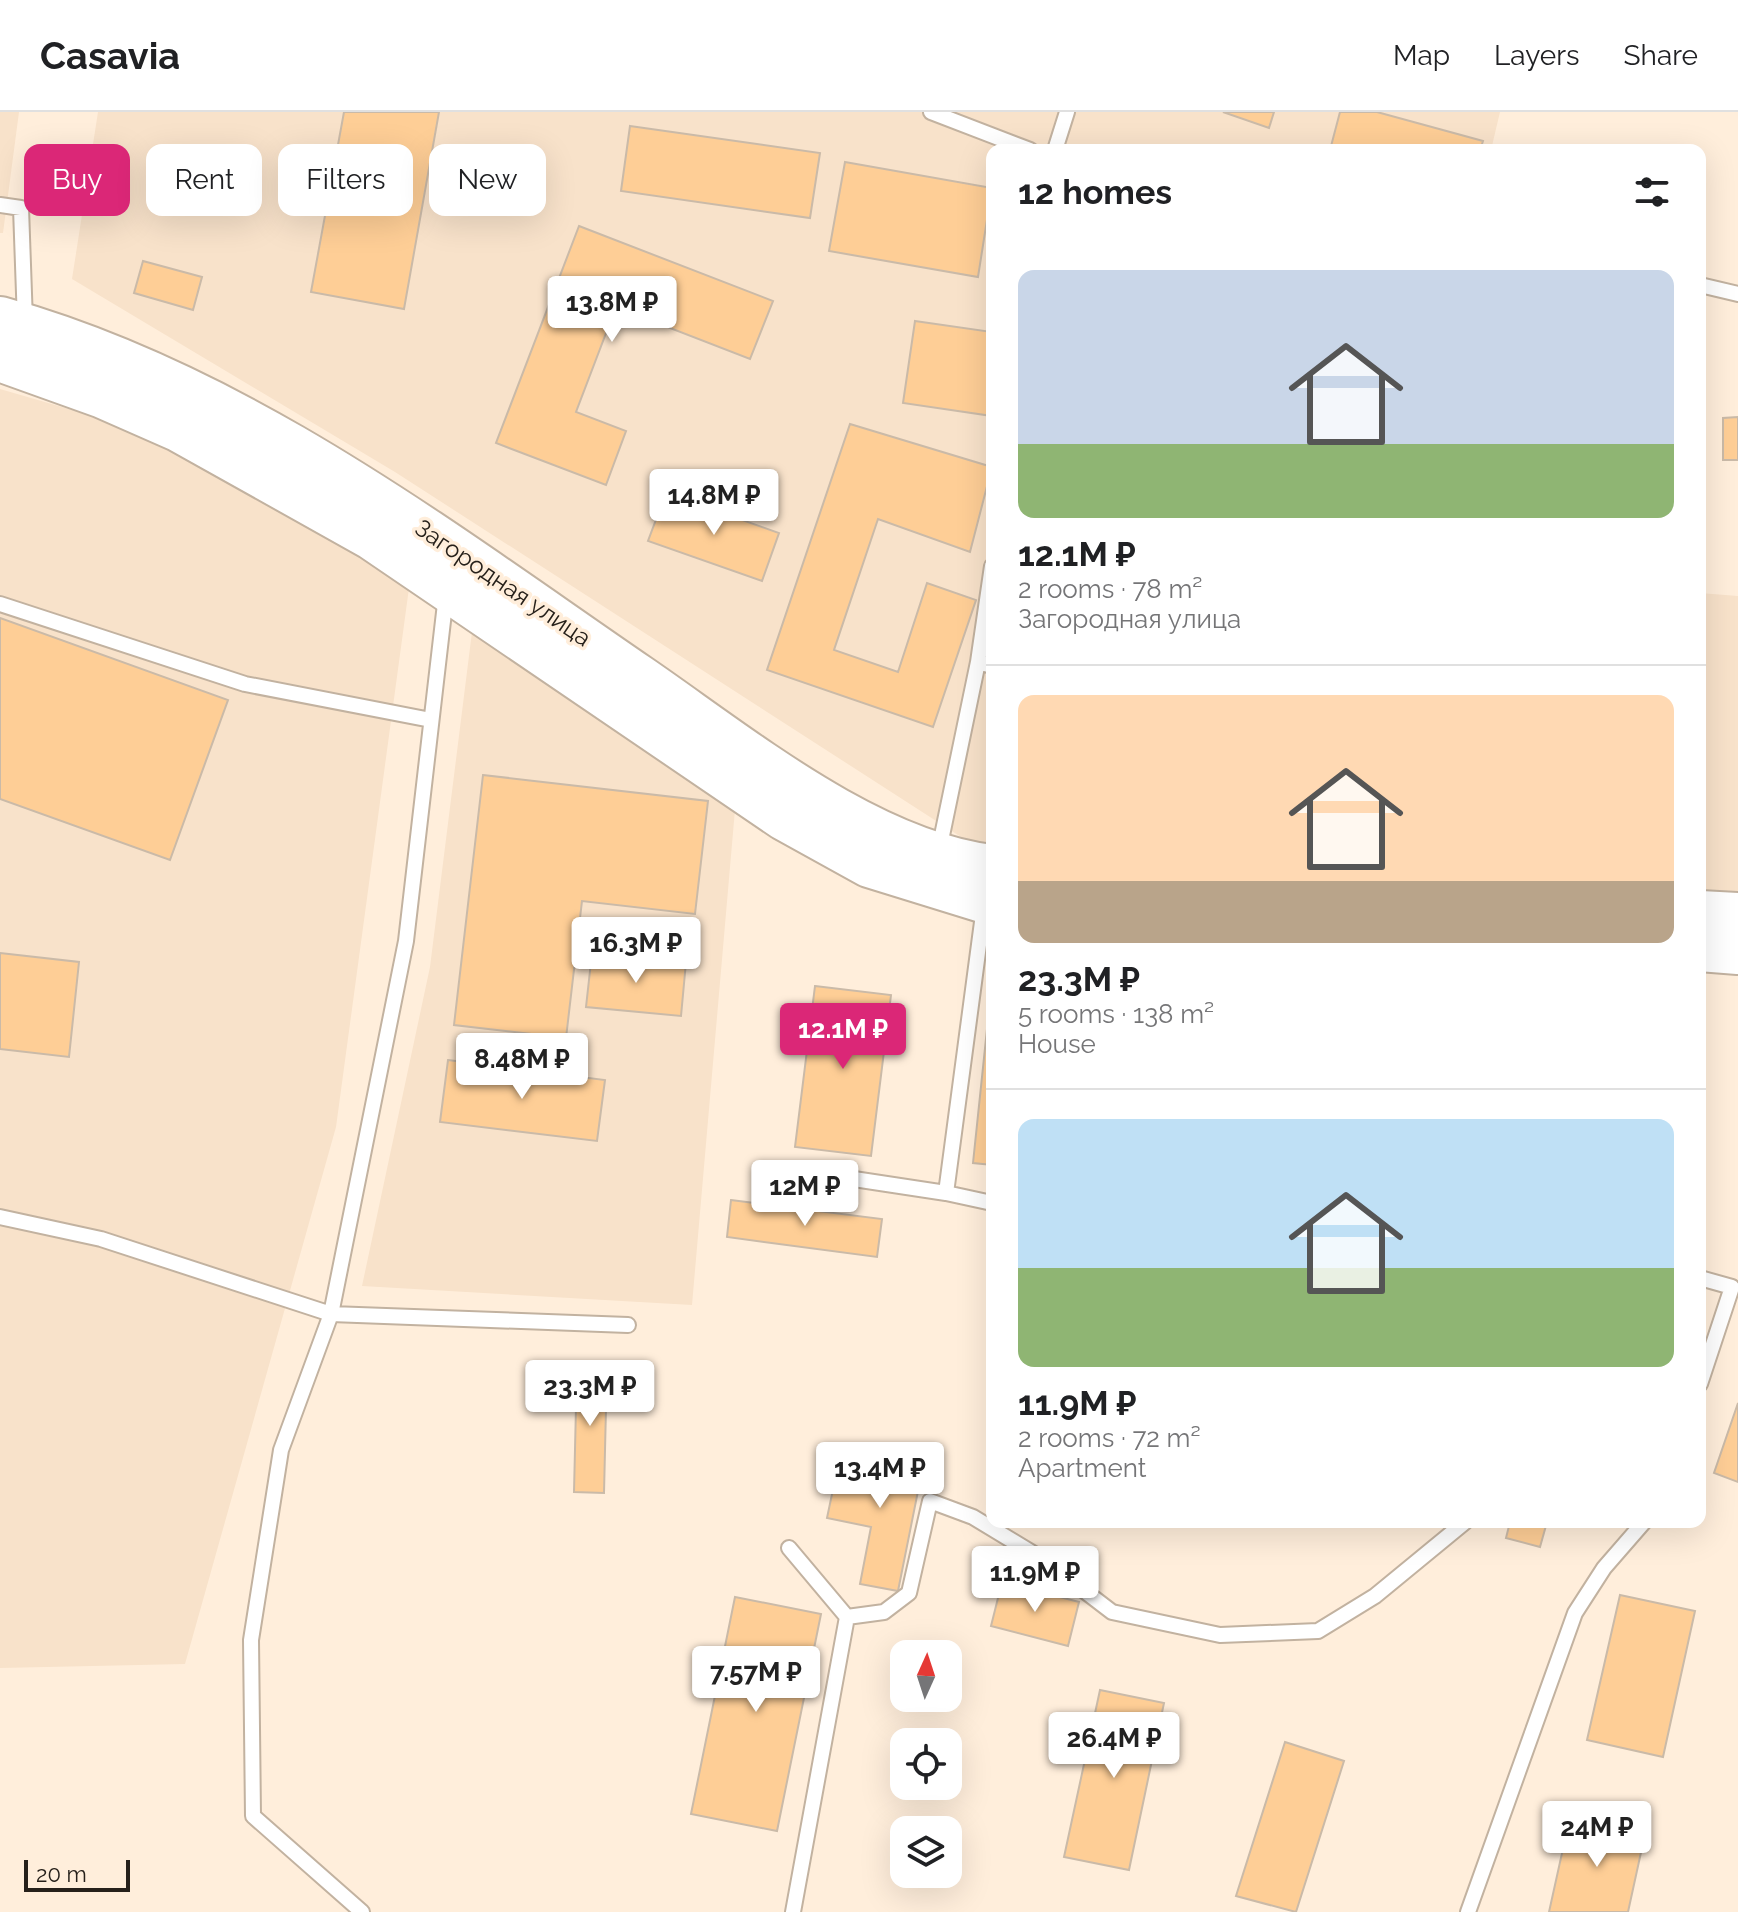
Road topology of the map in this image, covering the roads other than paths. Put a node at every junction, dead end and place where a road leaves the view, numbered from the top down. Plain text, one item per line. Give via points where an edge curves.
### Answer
1 (931, 112) edge
2 (1067, 112) edge
3 (1014, 144) edge
4 (1057, 144) edge
5 (0, 205) edge
6 (1706, 286) edge
7 (1738, 294) edge
8 (8, 335) edge
9 (457, 574) junction
10 (0, 604) edge
11 (985, 664) edge
12 (431, 720) junction
13 (938, 856) junction
14 (986, 889) edge
15 (986, 890) edge
16 (986, 912) edge
17 (1706, 913) edge
18 (1738, 915) edge
19 (1706, 949) edge
20 (1738, 952) edge
21 (821, 1174) dead end
22 (946, 1193) junction
23 (986, 1202) edge
24 (0, 1217) edge
25 (1706, 1280) edge
26 (331, 1314) junction
27 (628, 1325) dead end
28 (1706, 1366) edge
29 (986, 1525) edge
30 (991, 1528) edge
31 (1458, 1528) edge
32 (1639, 1528) edge
33 (789, 1548) dead end
34 (847, 1617) junction
35 (362, 1912) edge
36 (793, 1912) edge
37 (1468, 1912) edge

1 - 3 lane
2 - 4 lane
5 - 8 lane via 21,208
6 - 7 lane
8 - 9 main road, Загородная улица via 103,396 178,429 371,537
9 - 12 lane
9 - 13 main road, Загородная улица via 877,833
9 - 15 main road, Загородная улица via 784,818 869,865
10 - 12 lane via 245,684
11 - 13 lane
12 - 26 lane via 406,941
13 - 14 main road, Загородная улица
16 - 22 lane
17 - 18 main road
19 - 20 main road
21 - 22 lane
22 - 23 lane
24 - 26 lane via 101,1239
25 - 28 lane via 1732,1287
26 - 27 lane
26 - 35 lane via 278,1465 251,1640 253,1816
29 - 34 lane via 930,1501 909,1593 884,1612
30 - 31 lane via 1112,1612 1220,1635 1318,1631 1375,1596
32 - 37 lane via 1575,1613
33 - 34 lane
34 - 36 lane

